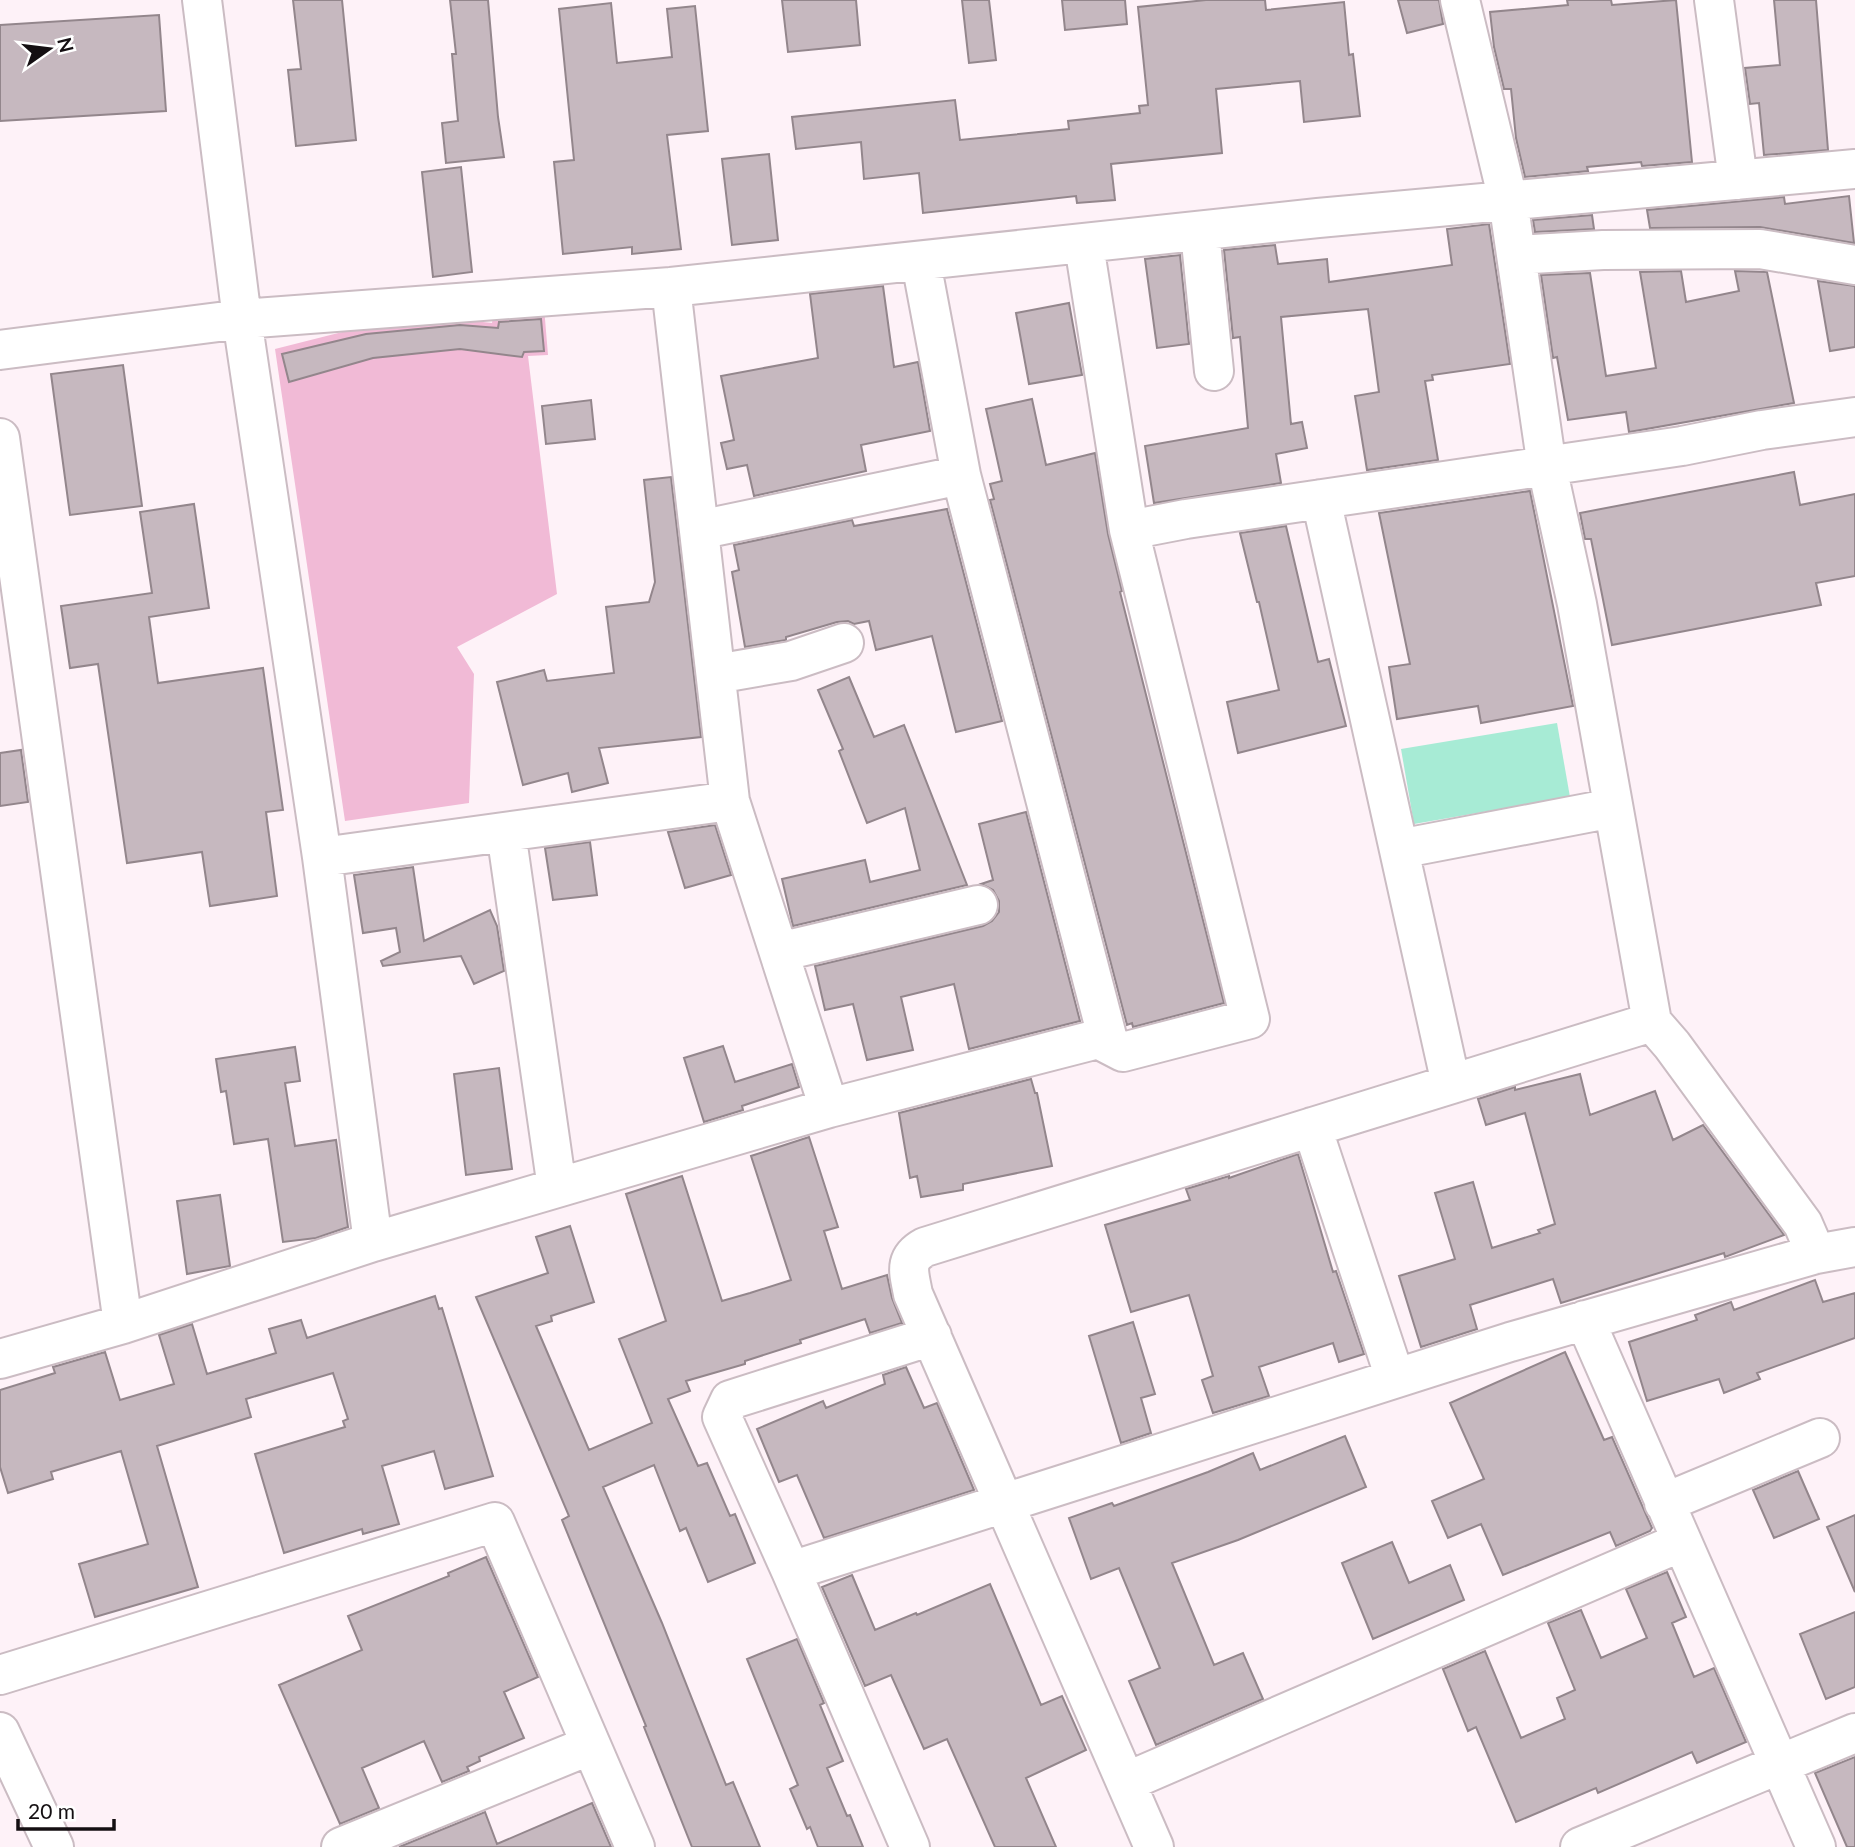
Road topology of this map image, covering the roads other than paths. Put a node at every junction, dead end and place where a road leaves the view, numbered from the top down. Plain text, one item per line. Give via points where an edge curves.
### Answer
1 (202, 0) edge
2 (1460, 0) edge
3 (1714, 0) edge
4 (1855, 169) edge
5 (1738, 180) junction
6 (1508, 200) junction
7 (1200, 232) junction
8 (1084, 245) junction
9 (1516, 255) junction
10 (921, 261) junction
11 (1855, 265) edge
12 (671, 287) junction
13 (243, 319) junction
14 (0, 350) edge
15 (1214, 371) dead end
16 (1855, 417) edge
17 (0, 438) edge
18 (1547, 467) junction
19 (961, 475) junction
20 (1321, 499) junction
21 (699, 530) junction
22 (1129, 530) junction
23 (844, 643) dead end
24 (716, 674) junction
25 (730, 801) junction
26 (1613, 808) junction
27 (506, 832) junction
28 (1399, 849) junction
29 (322, 857) junction
30 (978, 905) dead end
31 (779, 953) junction
32 (1651, 1022) junction
33 (1109, 1044) junction
34 (1451, 1084) junction
35 (829, 1108) junction
36 (1312, 1127) junction
37 (557, 1188) junction
38 (373, 1242) junction
39 (1855, 1247) edge
40 (1816, 1254) junction
41 (1585, 1320) junction
42 (123, 1324) junction
43 (932, 1336) junction
44 (0, 1359) edge
45 (1395, 1378) junction
46 (1820, 1438) dead end
47 (1004, 1502) junction
48 (1664, 1503) junction
49 (1681, 1542) junction
50 (791, 1571) junction
51 (0, 1675) edge
52 (0, 1732) edge
53 (1855, 1733) edge
54 (591, 1745) junction
55 (1780, 1766) junction
56 (1126, 1782) junction
57 (54, 1847) edge
58 (341, 1847) edge
59 (635, 1847) edge
60 (910, 1847) edge
61 (1154, 1847) edge
62 (1580, 1847) edge
63 (1816, 1847) edge

1 - 13 street
2 - 6 street
3 - 5 street
4 - 5 street
5 - 6 street
6 - 7 street
6 - 9 street
7 - 8 street
7 - 15 street
8 - 10 street
8 - 22 street
9 - 11 street via 1760,249
9 - 18 street
10 - 12 street
10 - 19 street
12 - 13 street
12 - 21 street
13 - 14 street
13 - 29 street
16 - 18 street
17 - 42 street
18 - 20 street
18 - 26 street
19 - 21 street
19 - 33 street
20 - 22 street
20 - 28 street
21 - 24 street
22 - 33 street via 1250,1019 1124,1052
23 - 24 street via 791,662
24 - 25 street
25 - 27 street
25 - 31 street
26 - 28 street
26 - 32 street
27 - 29 street
27 - 37 street
28 - 34 street
29 - 38 street
30 - 31 street
31 - 35 street
32 - 34 street
32 - 40 street via 1804,1224
33 - 35 street via 1098,1039
34 - 36 street
35 - 37 street
36 - 43 street via 915,1252 908,1267 913,1294
36 - 45 street
37 - 38 street
38 - 42 street
39 - 40 street
40 - 41 street
41 - 45 street
41 - 48 street
42 - 44 street
43 - 47 street
43 - 50 street via 730,1400 722,1417
45 - 47 street
46 - 48 street
47 - 50 street
47 - 56 street
48 - 49 street
49 - 55 street
49 - 56 street
50 - 60 street
51 - 54 street via 495,1522
52 - 57 street
53 - 55 street
54 - 58 street
54 - 59 street
55 - 62 street
55 - 63 street
56 - 61 street

